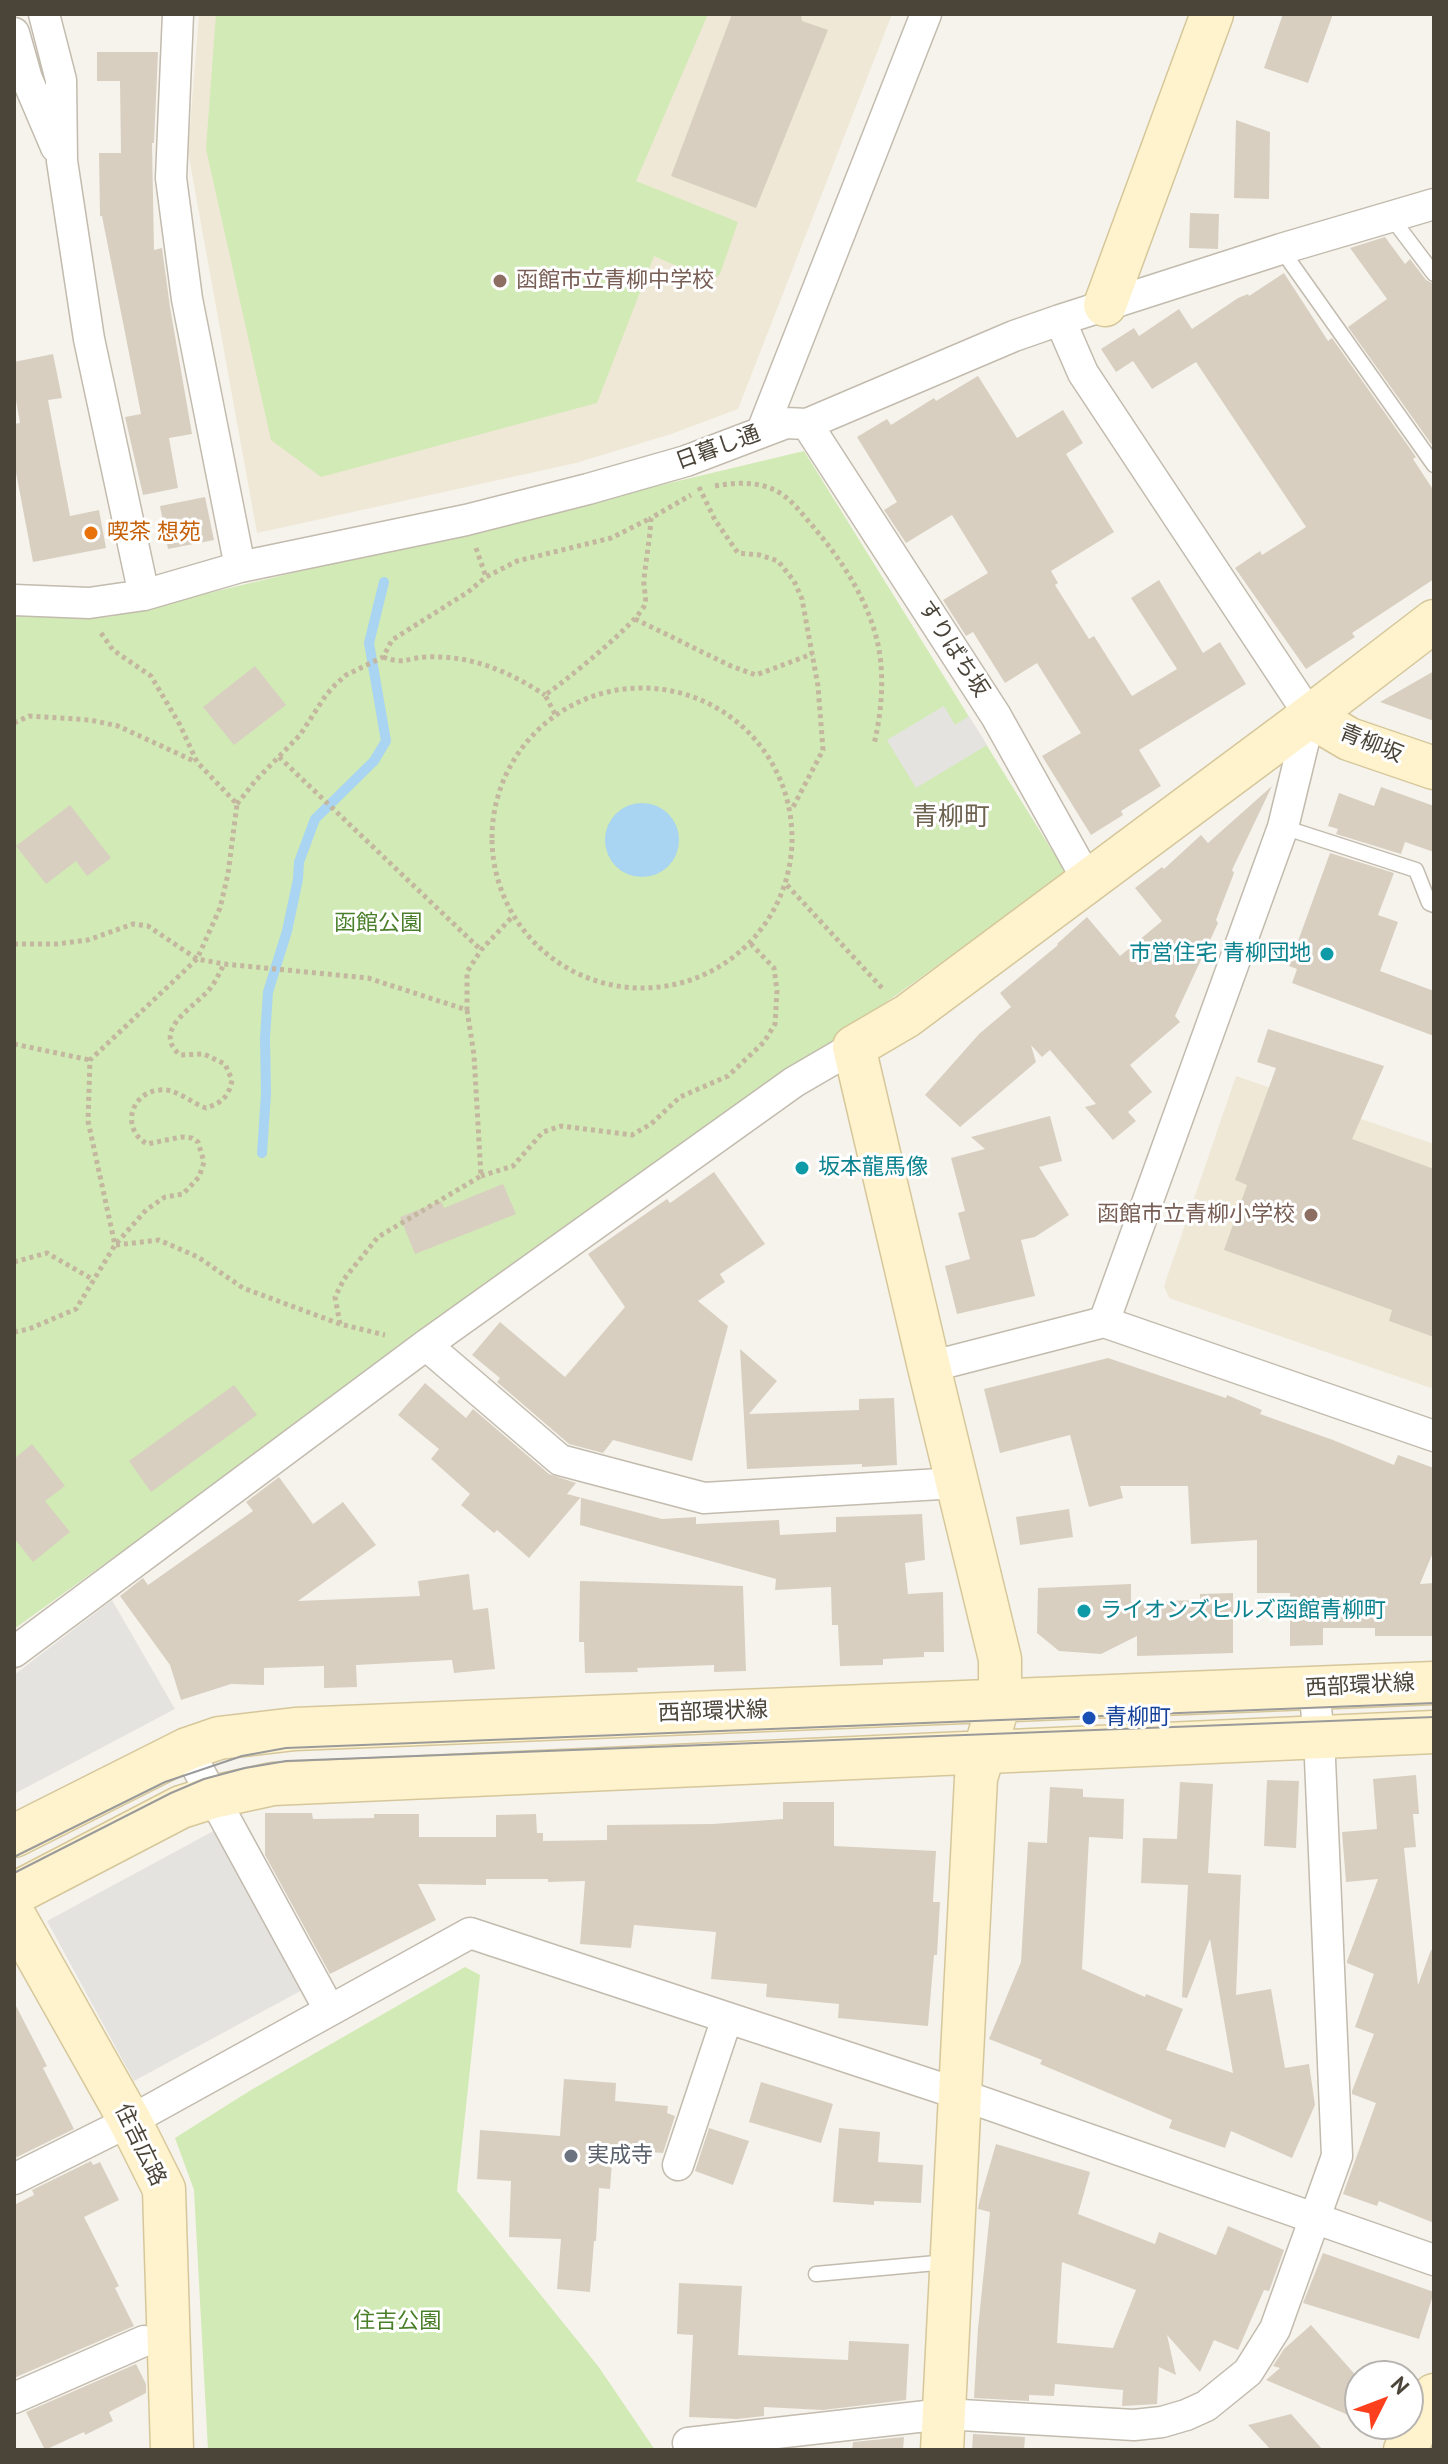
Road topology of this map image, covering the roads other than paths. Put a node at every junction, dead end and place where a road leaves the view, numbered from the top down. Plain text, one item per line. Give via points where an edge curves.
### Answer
1 (44, 14) edge
2 (178, 14) edge
3 (926, 14) edge
4 (1212, 14) edge
5 (14, 33) edge
6 (62, 161) junction
7 (1434, 204) edge
8 (1391, 217) junction
9 (1281, 249) junction
10 (1434, 274) edge
11 (1105, 305) junction
12 (1060, 320) junction
13 (807, 424) junction
14 (762, 431) junction
15 (1434, 465) edge
16 (240, 567) junction
17 (144, 595) junction
18 (14, 600) edge
19 (1434, 621) edge
20 (1310, 716) junction
21 (1434, 768) edge
22 (1283, 827) junction
23 (1088, 881) junction
24 (1434, 905) edge
25 (854, 1047) junction
26 (1104, 1322) junction
27 (426, 1345) junction
28 (929, 1367) junction
29 (1434, 1436) edge
30 (957, 1483) junction
31 (14, 1652) edge
32 (1434, 1683) edge
33 (1314, 1689) junction
34 (1000, 1700) junction
35 (1434, 1732) edge
36 (1319, 1736) junction
37 (187, 1749) junction
38 (983, 1754) junction
39 (213, 1797) junction
40 (14, 1836) edge
41 (14, 1894) edge
42 (14, 1915) edge
43 (329, 2009) junction
44 (727, 2018) junction
45 (959, 2094) junction
46 (130, 2121) junction
47 (678, 2165) dead end
48 (14, 2179) edge
49 (1315, 2219) junction
50 (1434, 2260) edge
51 (952, 2261) junction
52 (816, 2274) dead end
53 (144, 2341) dead end
54 (1434, 2395) edge
55 (14, 2398) edge
56 (943, 2432) edge
57 (688, 2443) dead end
58 (172, 2450) edge
59 (1405, 2450) edge

1 - 6 street via 61,80
2 - 16 street via 171,178 187,299
3 - 14 street
4 - 11 street
5 - 6 street
6 - 17 street via 89,339
7 - 8 street, 日暮し通
8 - 9 street, 日暮し通
8 - 10 lane
9 - 11 street, 日暮し通
9 - 15 lane
11 - 12 street, 日暮し通
12 - 13 street, 日暮し通
12 - 20 street via 1083,373
13 - 14 street, 日暮し通 via 786,423
13 - 23 street, すりばち坂 via 996,716
14 - 16 street, 日暮し通 via 686,461 572,493
16 - 17 street, 日暮し通
17 - 18 street, 日暮し通 via 89,603
19 - 20 street
20 - 21 street, 青柳坂 via 1349,739
20 - 22 street
20 - 23 street
22 - 24 lane via 1416,870
22 - 26 street
23 - 25 street via 907,1016
25 - 27 street via 794,1082
25 - 28 street
26 - 28 street
26 - 29 street
27 - 30 street via 560,1460 704,1498
27 - 31 street
28 - 30 street
30 - 34 street via 1000,1659
32 - 33 street, 西部環状線
33 - 34 street, 西部環状線
33 - 36 street
34 - 37 street, 西部環状線 via 295,1729 219,1738
34 - 38 street
35 - 36 street
36 - 38 street
36 - 49 street via 1337,2156
37 - 39 street
37 - 40 street, 西部環状線
38 - 39 street via 315,1781
38 - 45 street via 976,1778
39 - 41 street via 181,1807
39 - 43 street
42 - 46 street, 住吉広路
43 - 44 street via 470,1933
43 - 46 street
44 - 45 street
44 - 47 street
45 - 49 street
45 - 51 street
46 - 48 street
46 - 58 street, 住吉広路 via 164,2189
49 - 50 street
49 - 56 street via 1275,2329 1248,2372 1206,2406 1174,2419 1134,2425
51 - 52 lane
51 - 56 street
53 - 55 street
54 - 59 street
56 - 57 street

